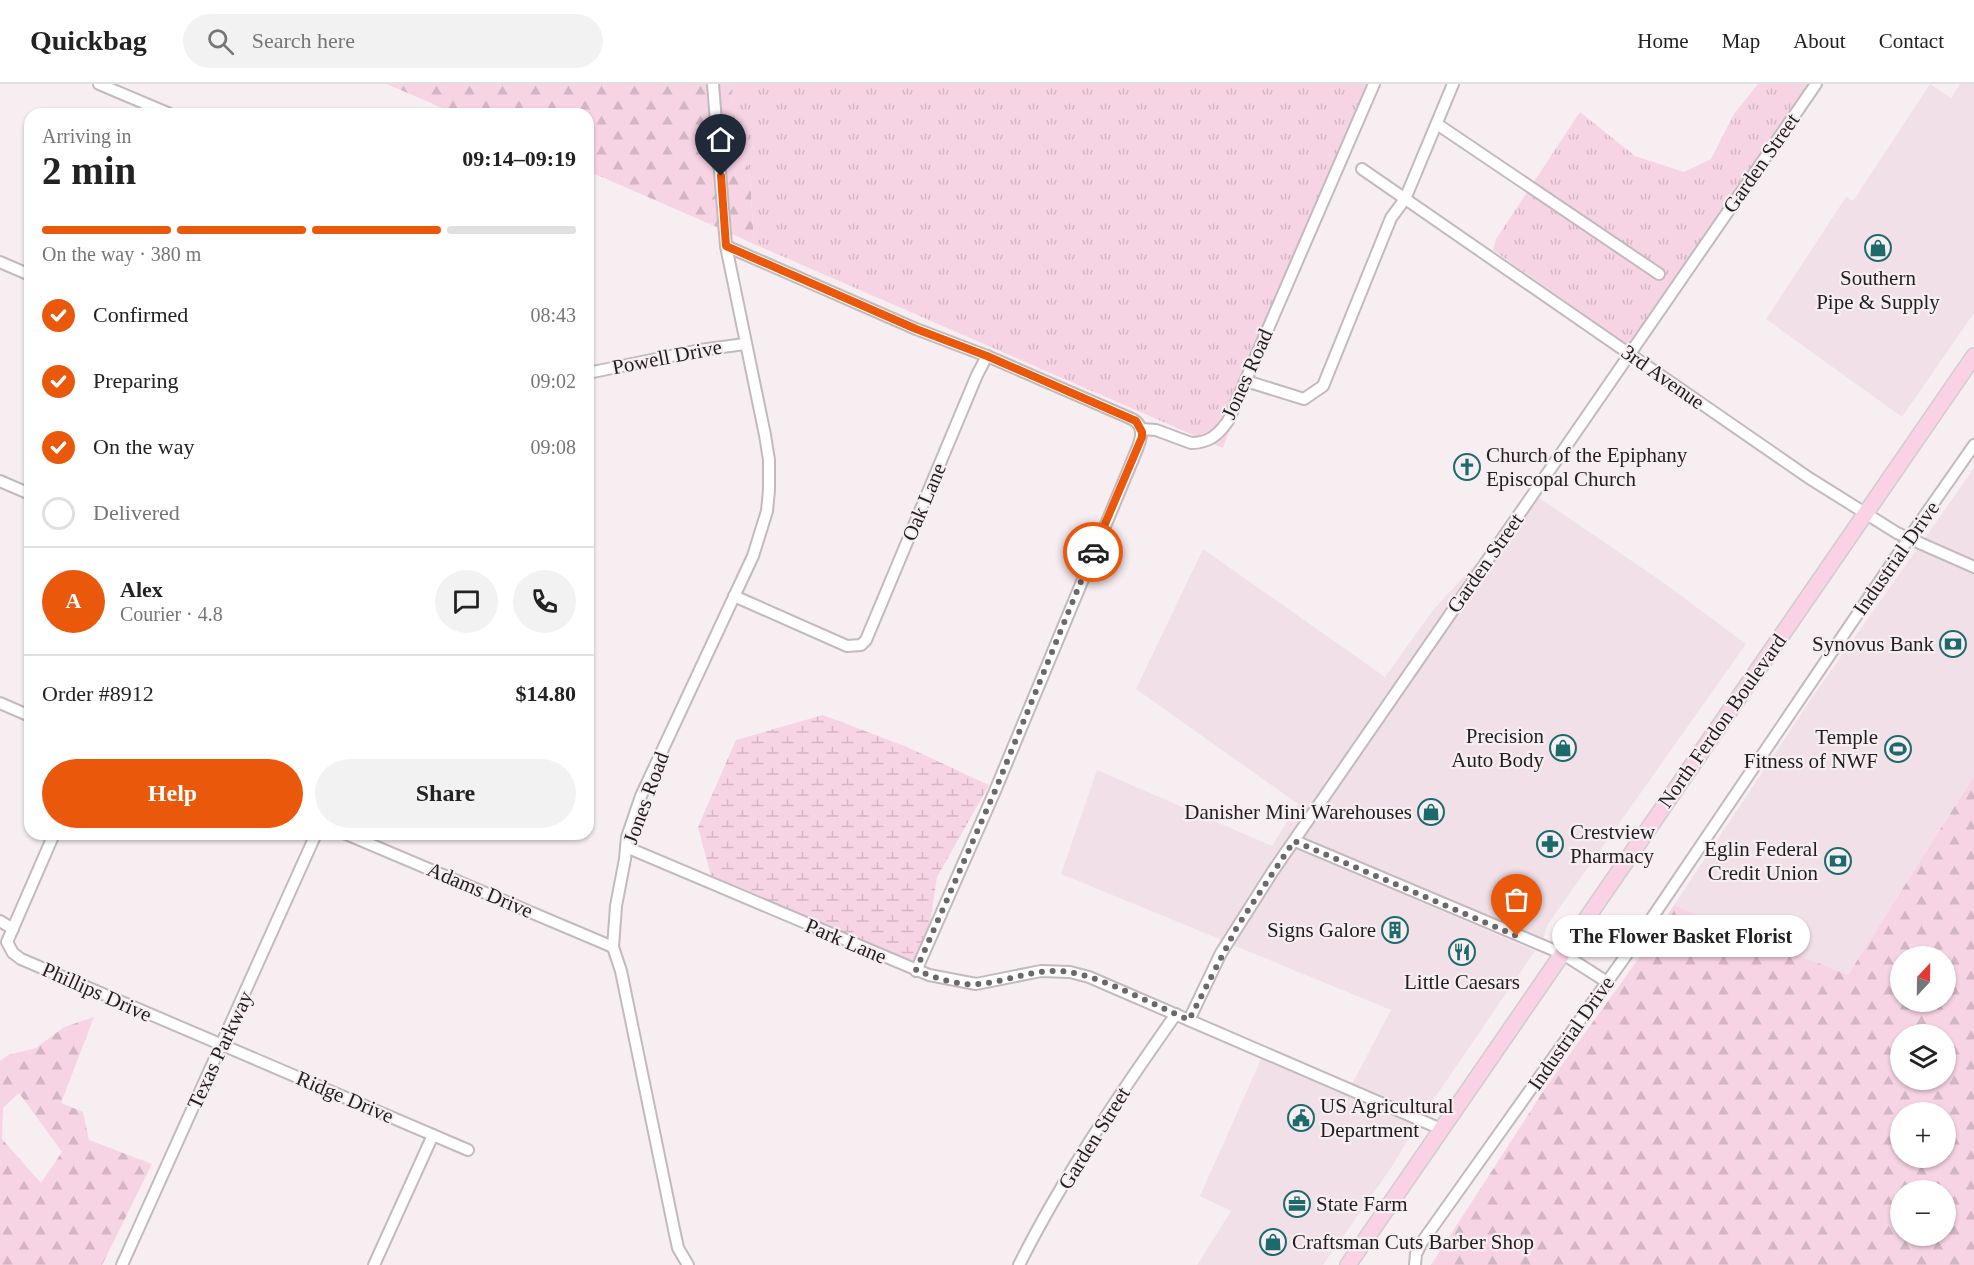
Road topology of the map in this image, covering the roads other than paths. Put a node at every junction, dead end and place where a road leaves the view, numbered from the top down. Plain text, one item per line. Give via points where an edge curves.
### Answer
1 (99, 84) edge
2 (713, 84) edge
3 (1374, 84) edge
4 (1453, 84) edge
5 (1816, 84) edge
6 (156, 108) edge
7 (1437, 123) junction
8 (1362, 169) dead end
9 (1405, 199) junction
10 (726, 246) junction
11 (0, 262) edge
12 (24, 272) edge
13 (1659, 274) dead end
14 (745, 344) junction
15 (1629, 354) junction
16 (987, 356) junction
17 (1974, 356) edge
18 (594, 372) edge
19 (1246, 381) junction
20 (1141, 429) junction
21 (1974, 446) edge
22 (0, 481) edge
23 (24, 491) edge
24 (1865, 514) junction
25 (1909, 538) junction
26 (1974, 567) edge
27 (734, 596) junction
28 (0, 703) edge
29 (24, 713) edge
30 (51, 840) edge
31 (313, 840) edge
32 (360, 840) edge
33 (1294, 841) junction
34 (626, 847) junction
35 (0, 921) edge
36 (13, 929) junction
37 (613, 947) junction
38 (1563, 954) junction
39 (916, 970) junction
40 (1607, 982) junction
41 (1176, 1014) junction
42 (1189, 1020) junction
43 (222, 1046) junction
44 (1441, 1130) junction
45 (433, 1135) junction
46 (468, 1150) dead end
47 (122, 1265) edge
48 (374, 1265) edge
49 (688, 1265) edge
50 (1019, 1265) edge
51 (1349, 1265) edge
52 (1415, 1265) edge

1 - 6 street
2 - 10 street, Jones Road
3 - 19 street, Jones Road
4 - 7 street
5 - 15 street, Garden Street
7 - 9 street
7 - 13 street
8 - 9 street, 3rd Avenue
9 - 15 street, 3rd Avenue
9 - 19 street via 1391,218 1323,386 1304,399
10 - 14 street, Jones Road
10 - 16 street, Jones Road
11 - 12 street
14 - 18 street, Powell Drive
14 - 27 street, Jones Road via 765,435 769,490 761,532
15 - 24 street, 3rd Avenue
15 - 33 street, Garden Street
16 - 20 street, Jones Road via 1136,421
16 - 27 street, Oak Lane via 866,640 859,646 847,646
17 - 24 main road, North Ferdon Boulevard
19 - 20 street, Jones Road via 1228,421 1210,440 1191,443 1156,429
20 - 39 street via 1142,437 995,791
21 - 25 street, Industrial Drive
22 - 23 street
24 - 25 street, 3rd Avenue
24 - 38 main road, North Ferdon Boulevard
25 - 26 street, 3rd Avenue
25 - 40 street, Industrial Drive
27 - 34 street, Jones Road via 641,796
28 - 29 street
30 - 36 street
31 - 43 street, Texas Parkway
32 - 37 street, Adams Drive
33 - 38 street
33 - 42 street, Garden Street via 1237,927
34 - 37 street, Jones Road
34 - 39 street, Park Lane
35 - 36 street
36 - 43 street, Phillips Drive via 7,942 21,959
37 - 49 street, Jones Road via 678,1248
38 - 40 street
38 - 44 main road, North Ferdon Boulevard
39 - 41 street, Park Lane via 976,984 1041,971 1070,972
40 - 52 street, Industrial Drive via 1422,1242
41 - 42 street, Park Lane
41 - 50 street, Garden Street via 1095,1133
42 - 44 street, Park Lane
43 - 45 street, Ridge Drive
43 - 47 street, Texas Parkway
44 - 51 main road, North Ferdon Boulevard
45 - 46 street, Ridge Drive
45 - 48 street

